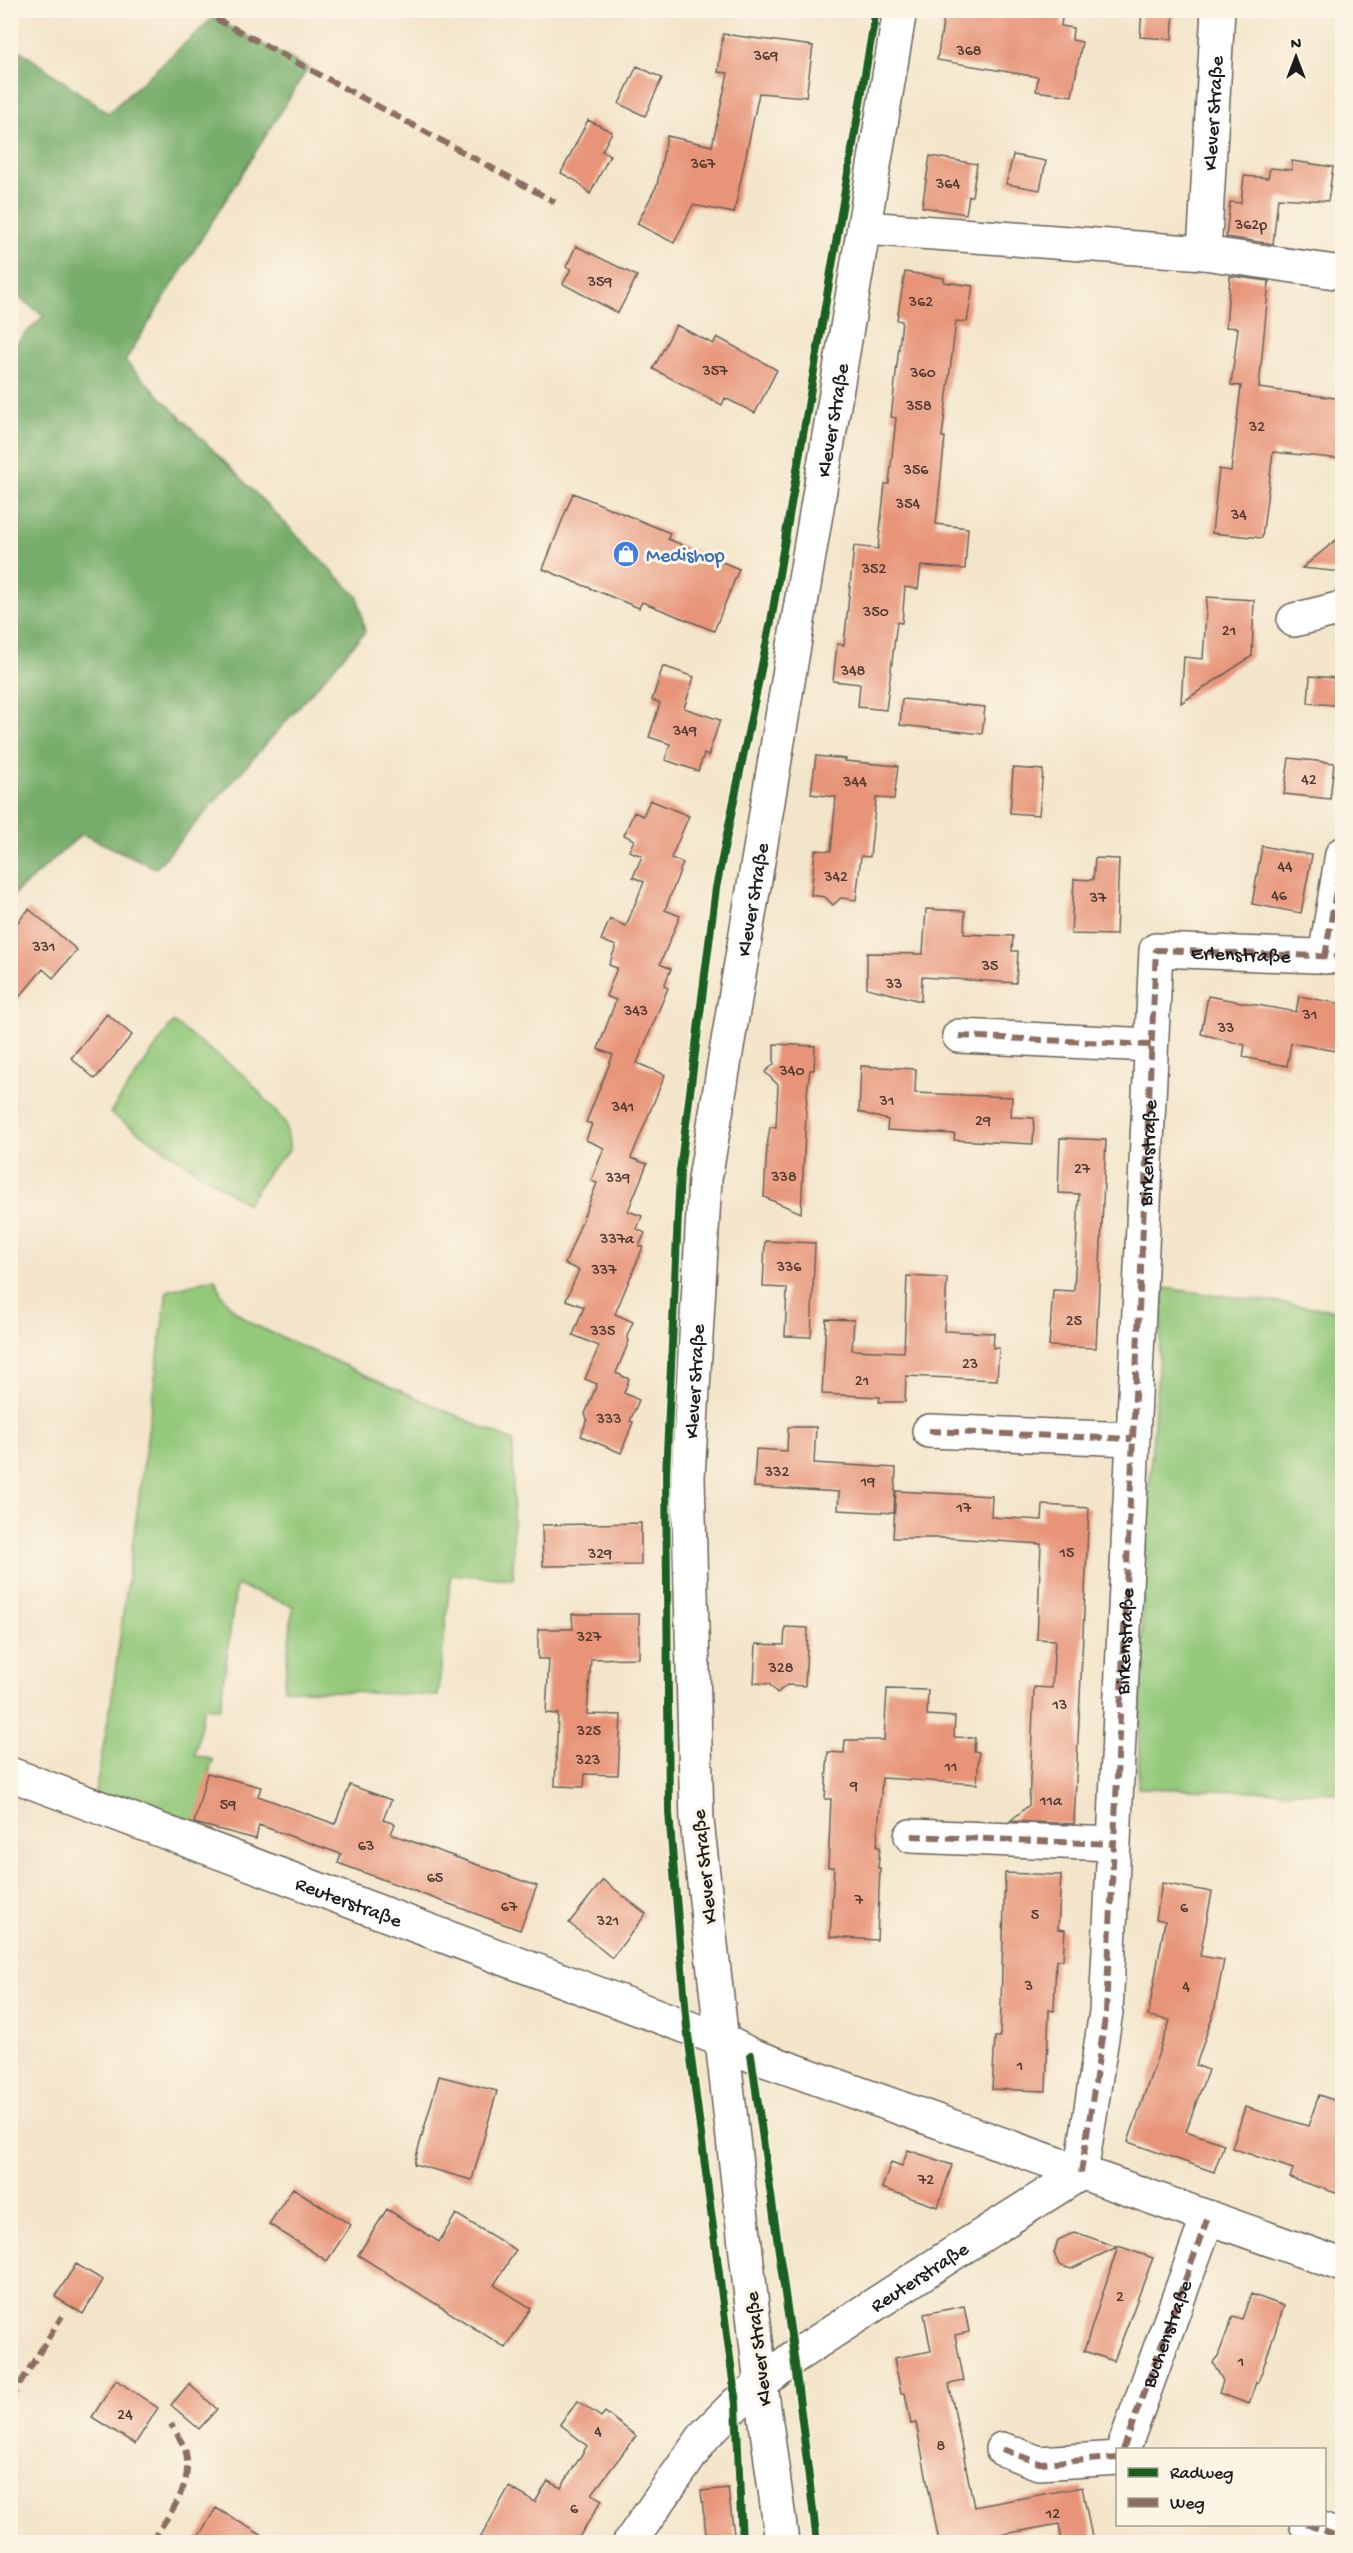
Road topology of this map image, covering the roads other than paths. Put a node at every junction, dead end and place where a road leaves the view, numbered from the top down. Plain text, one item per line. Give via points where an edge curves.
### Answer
1 (900, 10) edge
2 (1218, 10) edge
3 (865, 228) junction
4 (1204, 253) junction
5 (1342, 273) edge
6 (1342, 608) edge
7 (1294, 620) dead end
8 (1342, 854) edge
9 (1156, 950) joint
10 (1334, 957) edge
11 (959, 1036) dead end
12 (1151, 1045) junction
13 (929, 1431) dead end
14 (1132, 1439) junction
15 (10, 1774) edge
16 (911, 1836) dead end
17 (1113, 1844) junction
18 (722, 2040) junction
19 (1081, 2174) junction
20 (1208, 2217) junction
21 (1342, 2265) edge
22 (761, 2385) junction
23 (1125, 2448) edge
24 (1002, 2449) dead end
25 (1116, 2458) edge
26 (1311, 2526) edge
27 (1342, 2538) edge
28 (630, 2542) edge
29 (783, 2542) edge

1 - 3 street, Klever Straße
2 - 4 street, Klever Straße
3 - 4 street
3 - 18 street, Klever Straße via 705,1179 688,1477 697,1821
4 - 5 street
6 - 7 street
8 - 10 street, Erlenstraße
9 - 10 street, Erlenstraße
9 - 12 street, Birkenstraße
11 - 12 street
12 - 14 street, Birkenstraße
13 - 14 street
14 - 17 street, Birkenstraße
15 - 18 street, Reuterstraße
16 - 17 street
17 - 19 street, Birkenstraße via 1106,2012
18 - 19 street via 751,2055
18 - 22 street, Klever Straße
19 - 20 street
19 - 22 street, Reuterstraße via 794,2357
20 - 21 street
20 - 23 street, Buchenstraße
22 - 28 street, Reuterstraße via 705,2435
22 - 29 street, Klever Straße
24 - 25 street via 1039,2463
26 - 27 street

